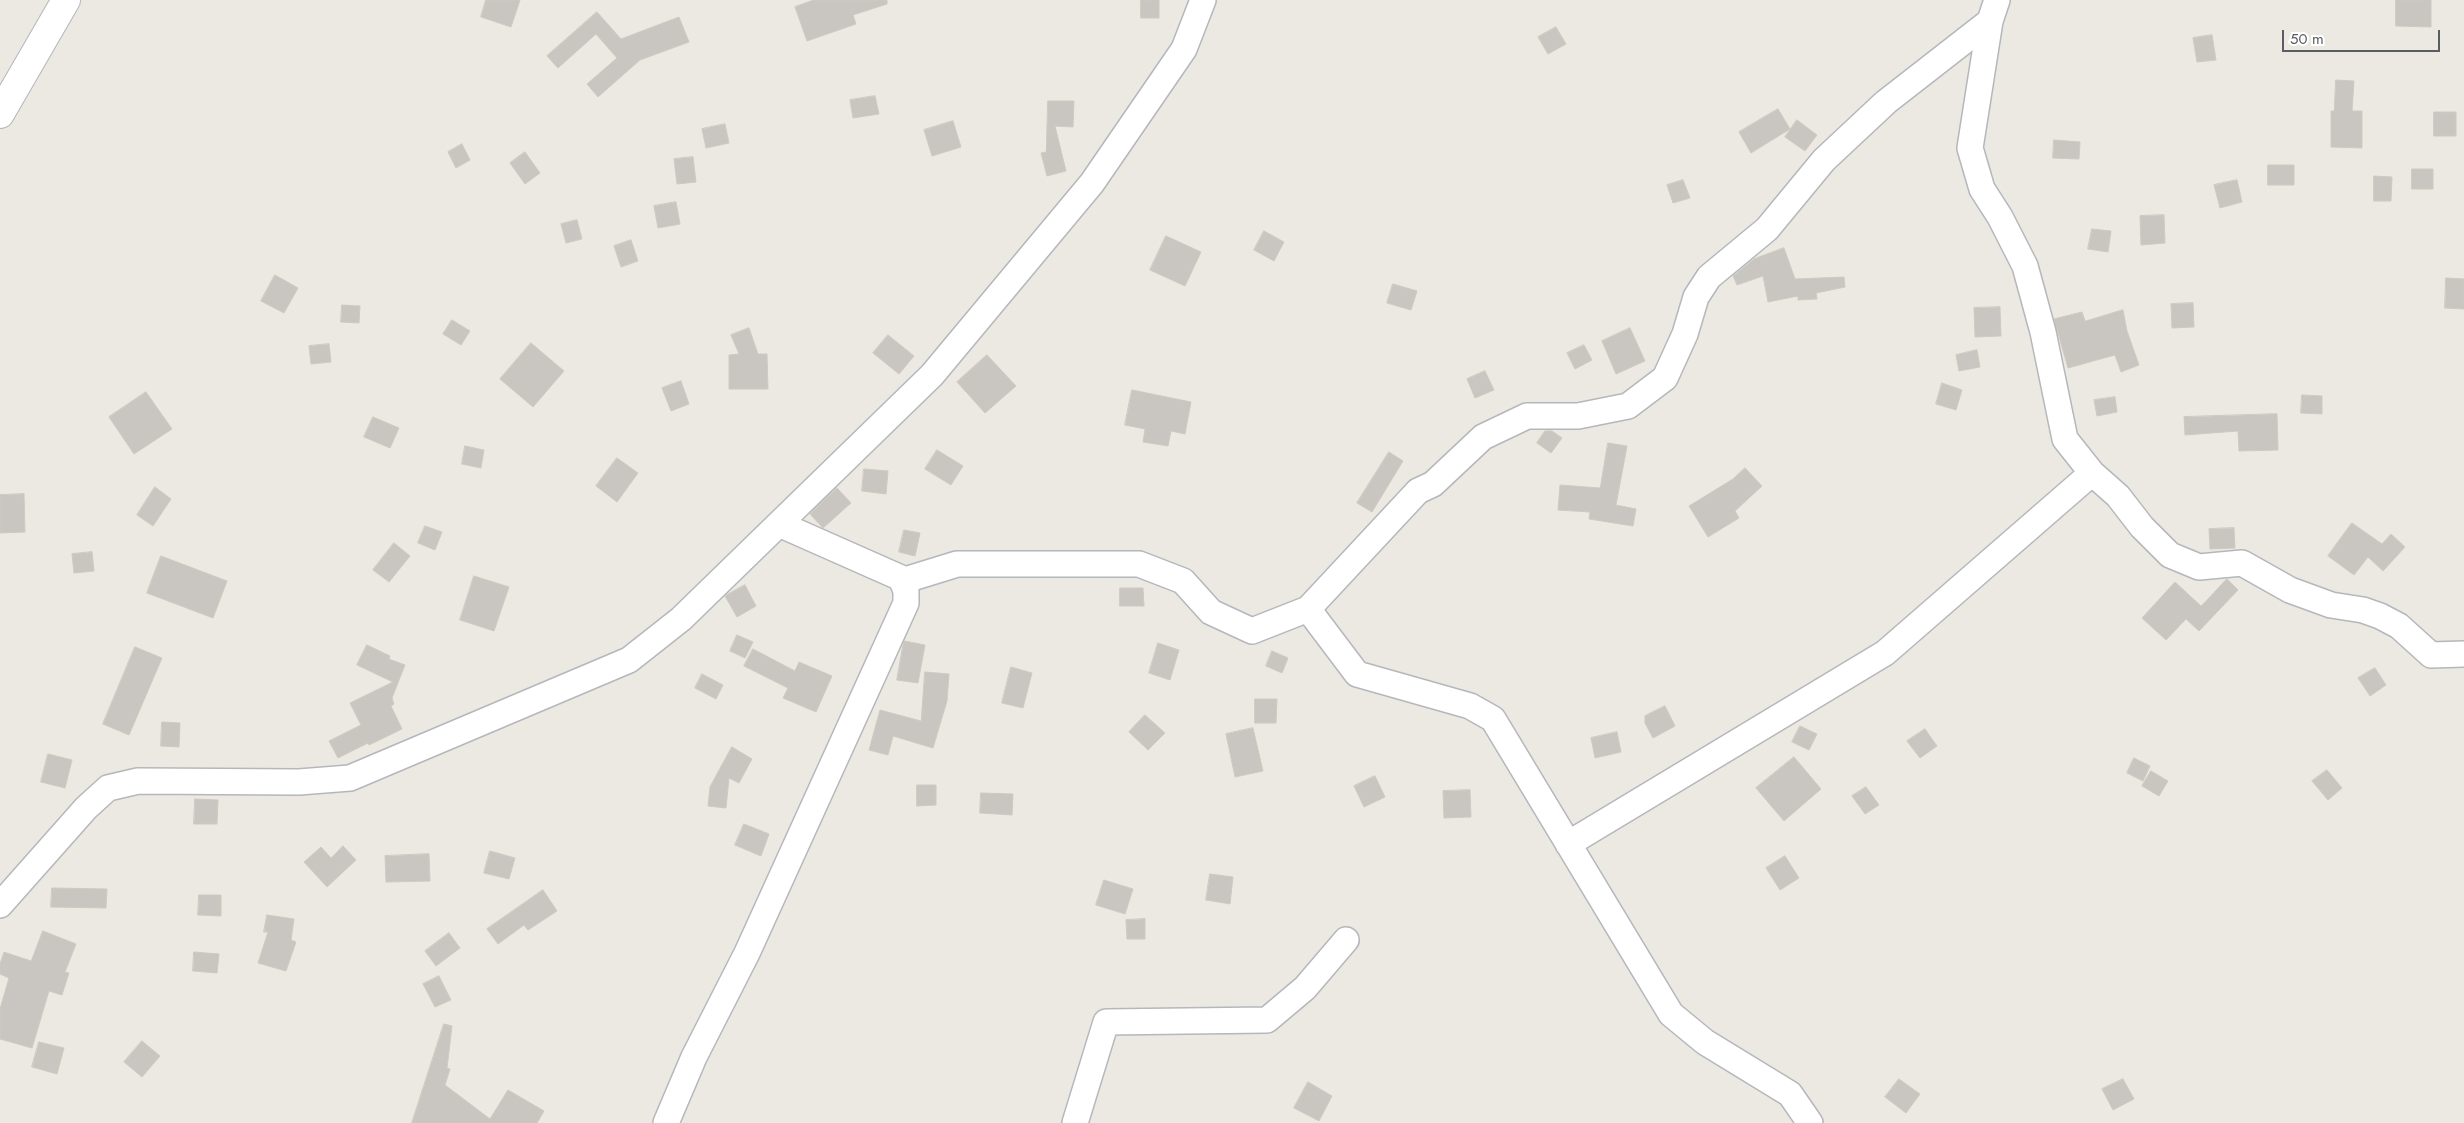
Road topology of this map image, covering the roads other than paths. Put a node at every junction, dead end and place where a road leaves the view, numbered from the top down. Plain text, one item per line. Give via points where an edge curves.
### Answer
1 (66, 0) edge
2 (1203, 0) edge
3 (1993, 10) edge
4 (0, 114) edge
5 (2092, 473) junction
6 (779, 524) junction
7 (902, 581) junction
8 (1308, 608) junction
9 (2464, 654) edge
10 (1568, 844) junction
11 (0, 906) edge
12 (1346, 940) dead end
13 (666, 1123) edge
14 (1075, 1123) edge
15 (1810, 1123) edge

1 - 4 street
2 - 6 street via 1184,49 1092,183 932,375
3 - 5 street via 1970,148 1982,189 2025,266 2043,332 2065,439
3 - 8 street via 1824,160 1767,229 1709,277 1696,297 1685,334 1665,378 1628,406 1578,416 1527,416 1483,437 1433,484 1418,491
5 - 9 street via 2118,496 2170,555 2199,567 2242,563 2290,590 2332,605 2380,616 2399,626 2431,655
5 - 10 street via 1885,653
6 - 7 street
6 - 11 street via 681,619 629,660 350,778 298,782 138,781 108,788 86,808
7 - 8 street via 957,564 1140,564 1183,581 1211,612 1252,631
7 - 13 street via 906,603
8 - 10 street via 1357,674 1470,706 1493,719
10 - 15 street via 1671,1014 1705,1042 1790,1094
12 - 14 street via 1305,988 1267,1020 1106,1022

